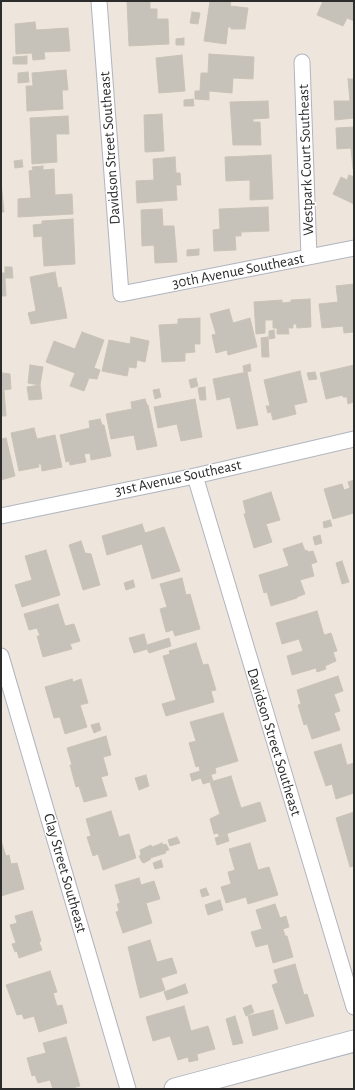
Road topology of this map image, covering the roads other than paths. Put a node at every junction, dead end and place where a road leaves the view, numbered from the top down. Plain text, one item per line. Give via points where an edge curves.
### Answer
1 (99, 1) edge
2 (302, 62) dead end
3 (354, 248) edge
4 (309, 257) junction
5 (122, 294) joint
6 (354, 439) edge
7 (195, 476) junction
8 (1, 516) edge
9 (1, 656) edge
10 (354, 1007) edge
11 (354, 1041) edge
12 (128, 1089) edge
13 (174, 1089) edge

1 - 5 street, Davidson Street Southeast
2 - 4 street, Westpark Court Southeast
3 - 4 street, 30th Avenue Southeast
4 - 5 street, 30th Avenue Southeast
6 - 7 street, 31st Avenue Southeast
7 - 8 street, 31st Avenue Southeast
7 - 10 street, Davidson Street Southeast
9 - 12 street, Clay Street Southeast
11 - 13 main road

